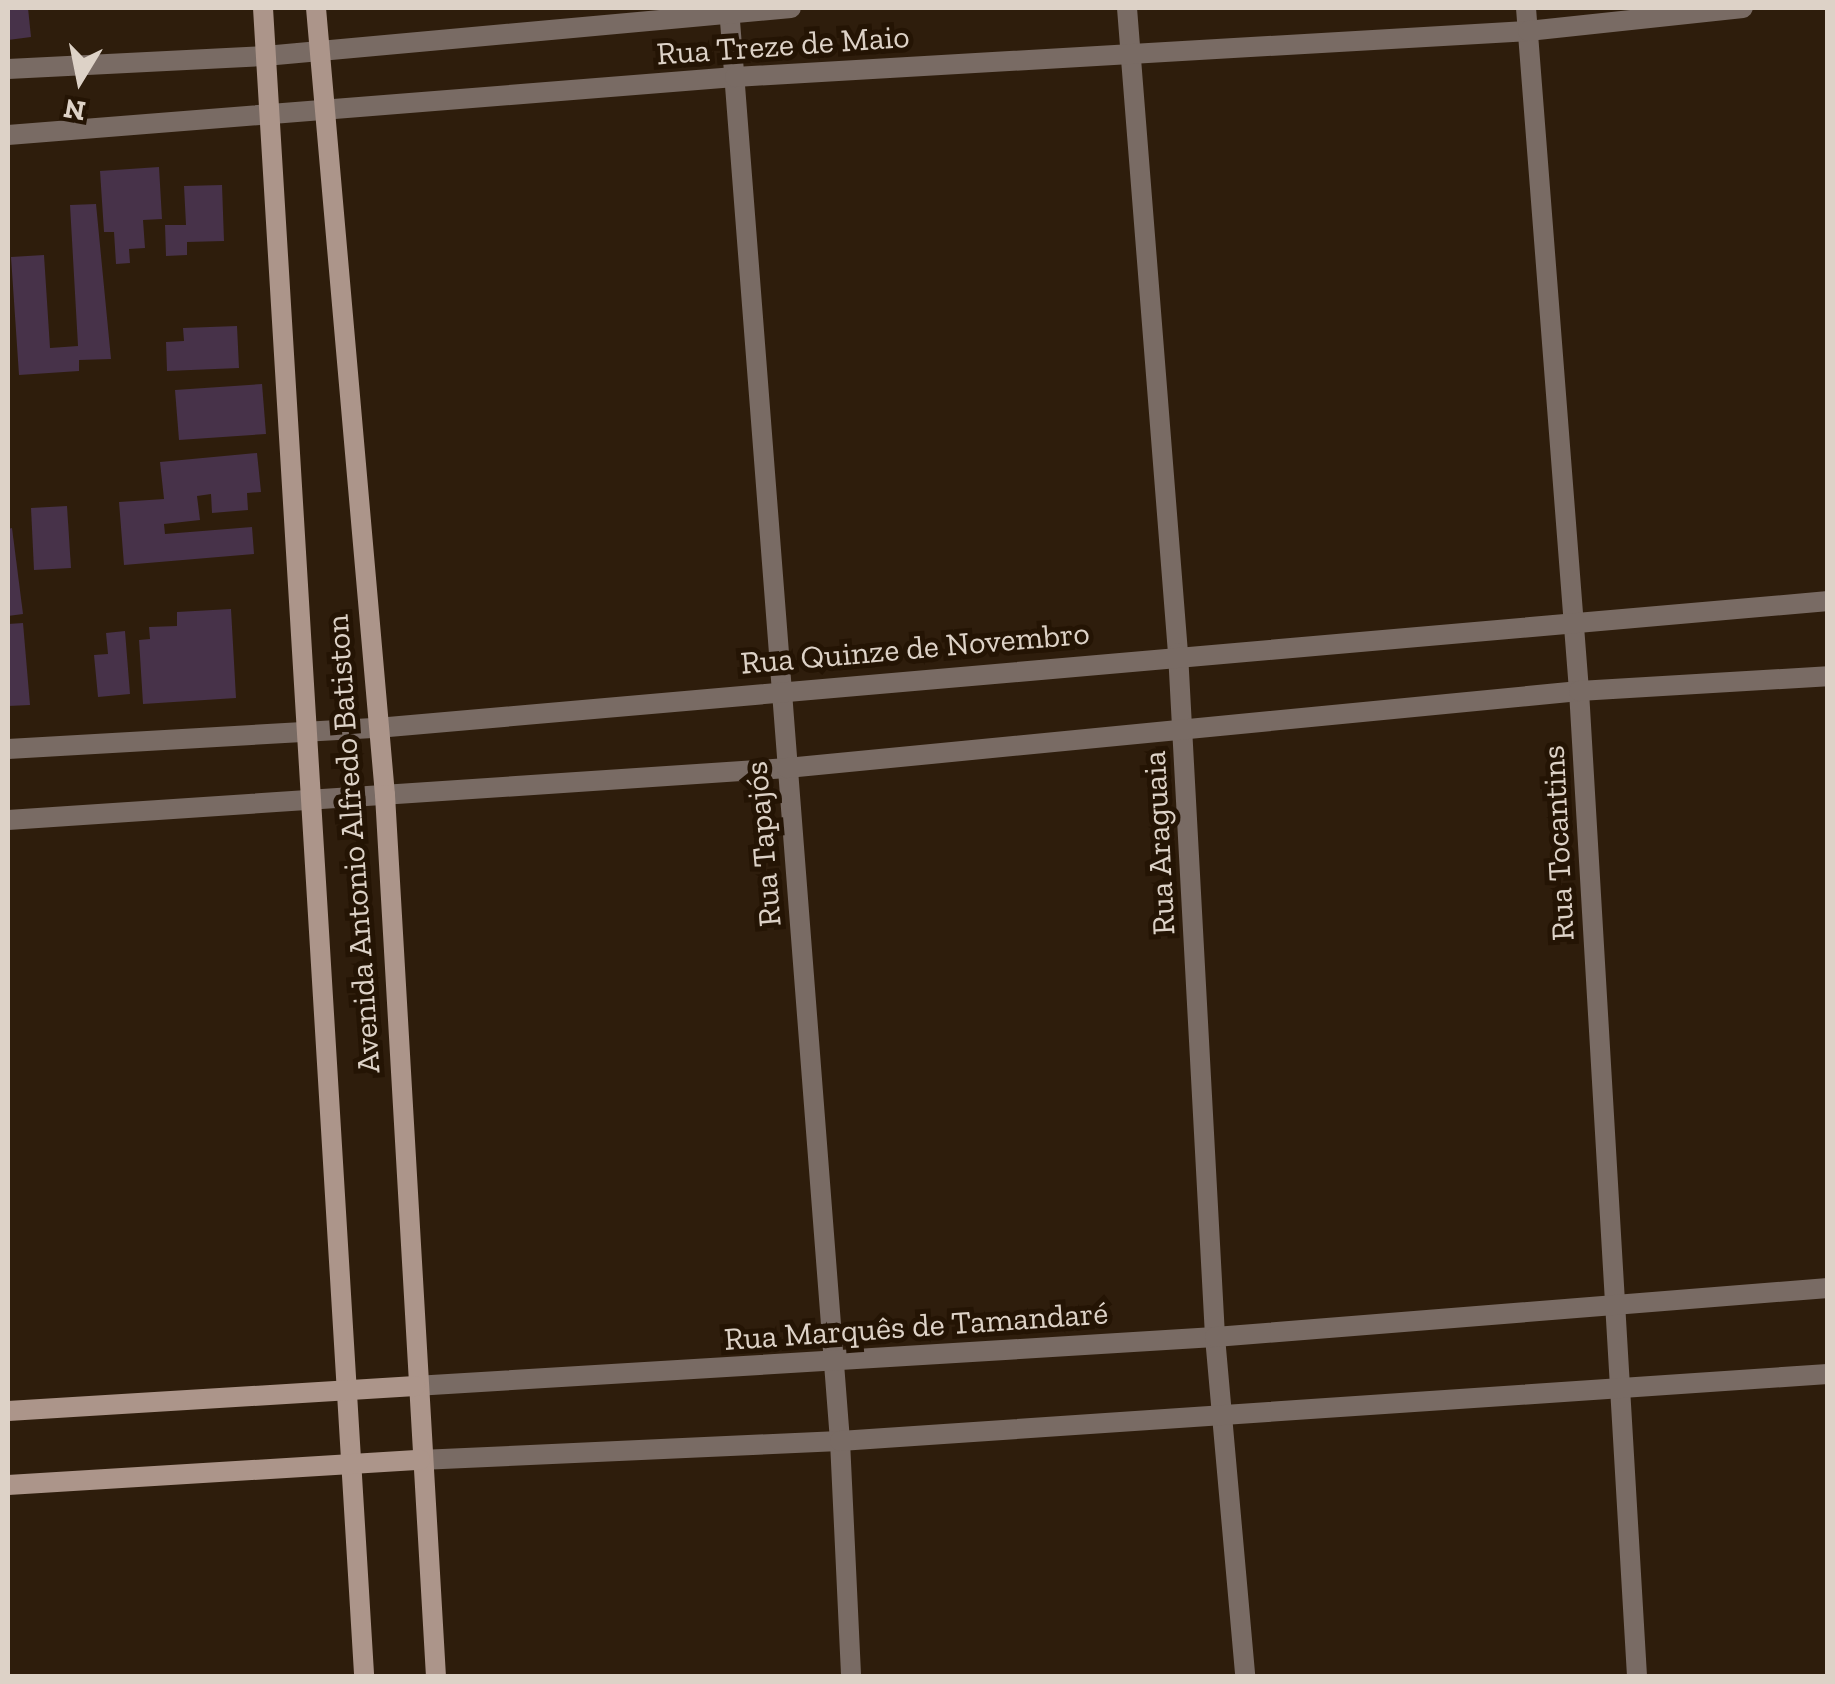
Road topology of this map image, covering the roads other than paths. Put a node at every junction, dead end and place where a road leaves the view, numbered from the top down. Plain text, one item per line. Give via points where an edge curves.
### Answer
1 (263, 8) edge
2 (316, 8) edge
3 (791, 8) edge
4 (1127, 8) edge
5 (1526, 8) edge
6 (1743, 8) edge
7 (729, 10) edge
8 (1528, 31) junction
9 (319, 50) junction
10 (1131, 52) junction
11 (264, 56) junction
12 (8, 69) edge
13 (735, 77) junction
14 (326, 109) junction
15 (271, 112) junction
16 (8, 135) edge
17 (1828, 601) edge
18 (1573, 625) junction
19 (1178, 653) junction
20 (1828, 676) edge
21 (1579, 690) junction
22 (780, 691) junction
23 (377, 728) junction
24 (1182, 728) junction
25 (309, 730) junction
26 (8, 750) edge
27 (787, 768) junction
28 (385, 795) junction
29 (314, 801) junction
30 (8, 820) edge
31 (1828, 1288) edge
32 (1613, 1304) junction
33 (1215, 1337) junction
34 (833, 1363) junction
35 (1828, 1374) edge
36 (415, 1386) junction
37 (345, 1389) junction
38 (1620, 1389) junction
39 (8, 1411) edge
40 (1223, 1416) junction
41 (840, 1440) junction
42 (420, 1460) junction
43 (352, 1465) junction
44 (8, 1486) edge
45 (364, 1676) edge
46 (436, 1676) edge
47 (851, 1676) edge
48 (1245, 1676) edge
49 (1637, 1676) edge

1 - 11 street, Avenida Antonio Alfredo Batiston
2 - 9 street, Avenida Antonio Alfredo Batiston
3 - 7 street, Rua Treze de Maio
4 - 10 street, Rua Araguaia
5 - 8 street, Rua Tocantins
6 - 8 street, Rua Treze de Maio
7 - 9 street, Rua Treze de Maio
7 - 13 street, Rua Tapajós
8 - 10 street, Rua Treze de Maio
8 - 18 street, Rua Tocantins
9 - 11 street, Rua Treze de Maio
9 - 14 street, Avenida Antonio Alfredo Batiston
10 - 13 street, Rua Treze de Maio
10 - 19 street, Rua Araguaia
11 - 12 street, Rua Treze de Maio
11 - 15 street, Avenida Antonio Alfredo Batiston
13 - 14 street, Rua Treze de Maio
13 - 22 street, Rua Tapajós
14 - 15 street, Rua Treze de Maio
14 - 23 street, Avenida Antonio Alfredo Batiston
15 - 16 street, Rua Treze de Maio
15 - 25 street, Avenida Antonio Alfredo Batiston
17 - 18 street, Rua Quinze de Novembro
18 - 19 street, Rua Quinze de Novembro
18 - 21 street, Rua Tocantins
19 - 22 street, Rua Quinze de Novembro
19 - 24 street, Rua Araguaia
20 - 21 street
21 - 24 street
21 - 32 street, Rua Tocantins
22 - 23 street, Rua Quinze de Novembro
22 - 27 street, Rua Tapajós
23 - 25 street, Rua Quinze de Novembro
23 - 28 street, Avenida Antonio Alfredo Batiston
24 - 27 street
24 - 33 street, Rua Araguaia
25 - 26 street, Rua Quinze de Novembro
25 - 29 street, Avenida Antonio Alfredo Batiston
27 - 28 street
27 - 34 street, Rua Tapajós
28 - 29 street
28 - 36 street, Avenida Antonio Alfredo Batiston
29 - 30 street
29 - 37 street, Avenida Antonio Alfredo Batiston
31 - 32 street, Rua Marquês de Tamandaré
32 - 33 street, Rua Marquês de Tamandaré
32 - 38 street, Rua Tocantins
33 - 34 street, Rua Marquês de Tamandaré
33 - 40 street, Rua Araguaia
34 - 36 street, Rua Marquês de Tamandaré
34 - 41 street, Rua Tapajós
35 - 38 street
36 - 37 street, Rua Marquês de Tamandaré
36 - 42 street, Avenida Antonio Alfredo Batiston
37 - 39 street, Rua Marquês de Tamandaré
37 - 43 street, Avenida Antonio Alfredo Batiston
38 - 40 street
38 - 49 street, Rua Tocantins
40 - 41 street
40 - 48 street, Rua Araguaia
41 - 42 street
41 - 47 street, Rua Tapajós
42 - 43 street
42 - 46 street, Avenida Antonio Alfredo Batiston
43 - 44 street
43 - 45 street, Avenida Antonio Alfredo Batiston

